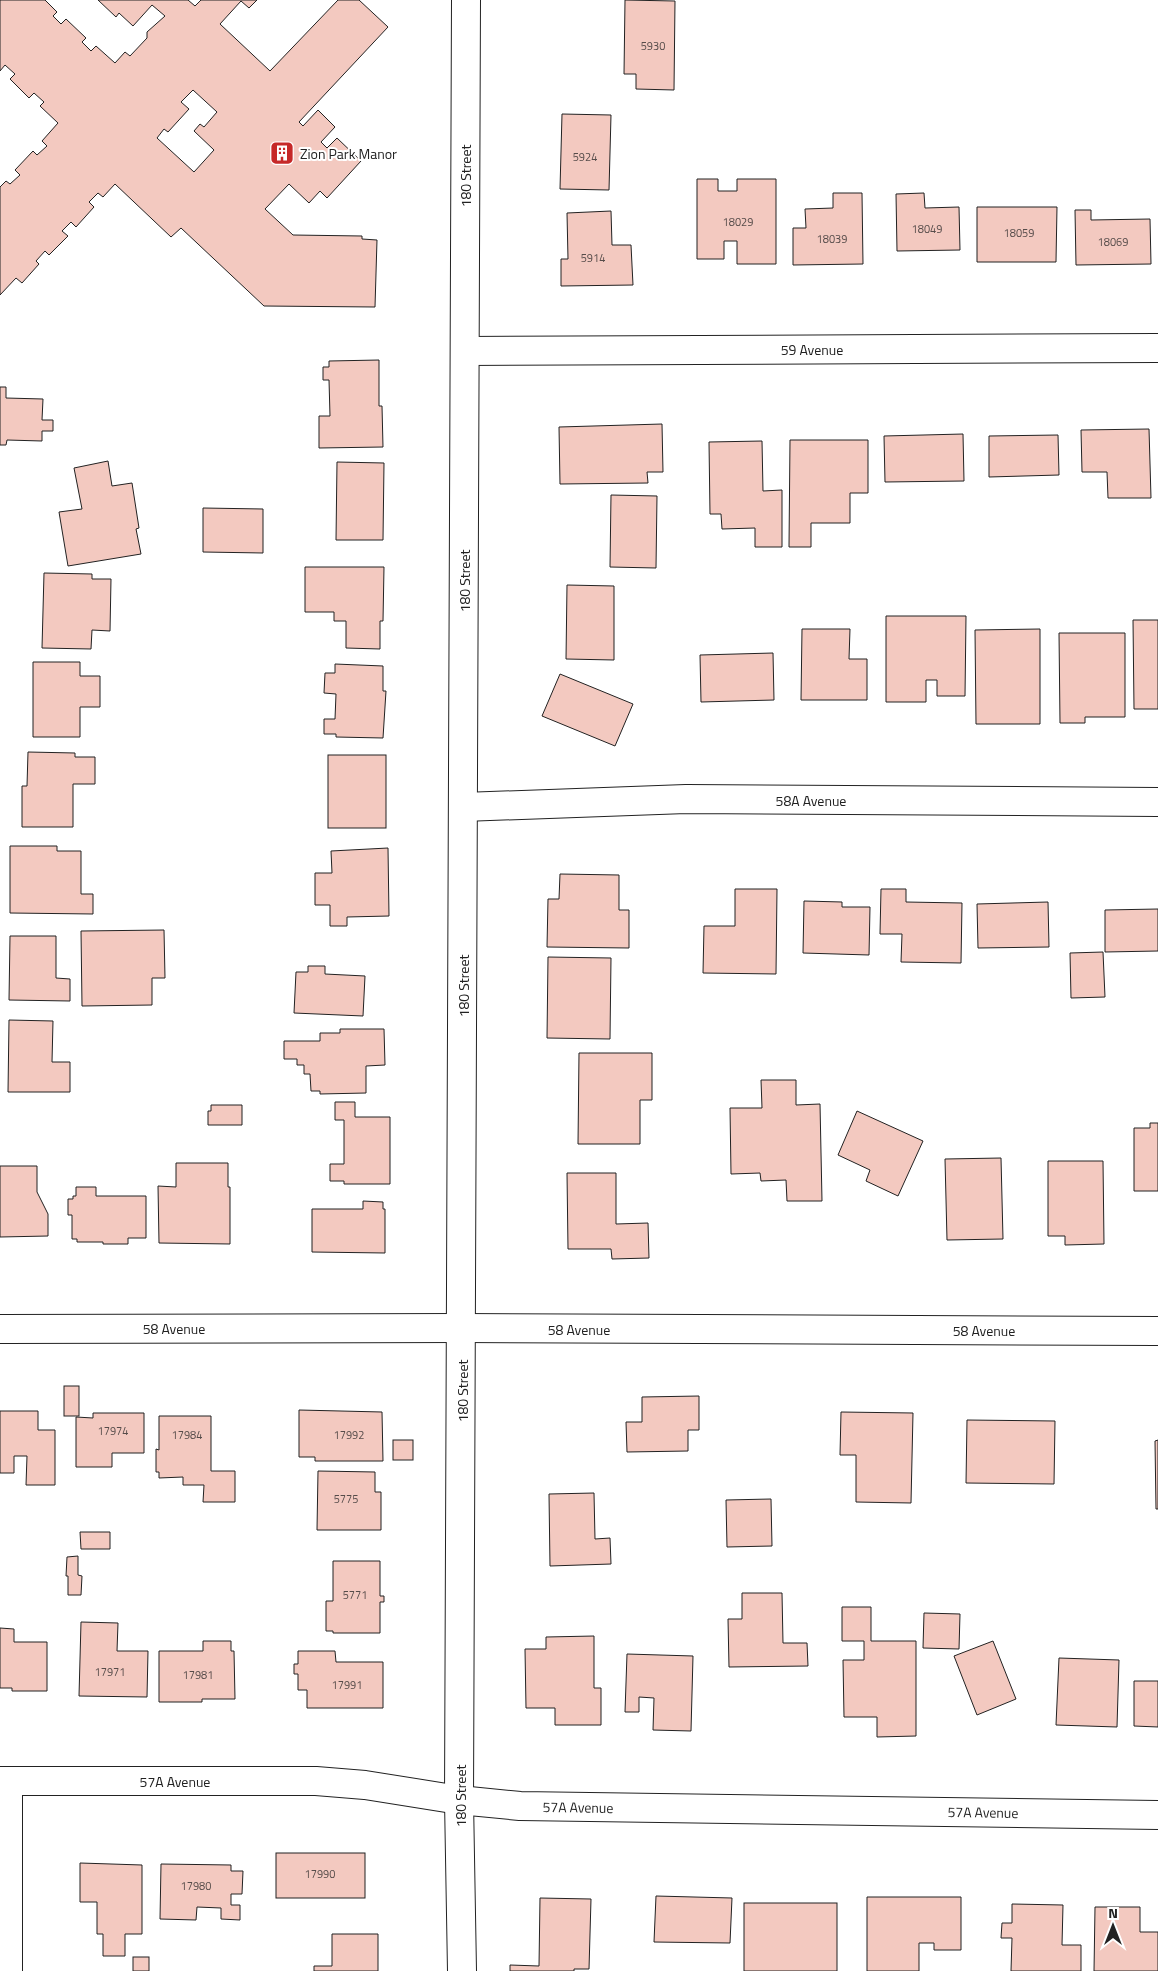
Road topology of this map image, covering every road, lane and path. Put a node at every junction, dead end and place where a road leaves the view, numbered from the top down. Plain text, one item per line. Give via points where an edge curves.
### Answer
1 (466, 0) edge
2 (1158, 348) edge
3 (465, 351) junction
4 (1158, 802) edge
5 (463, 807) junction
6 (462, 1328) junction
7 (0, 1329) edge
8 (1158, 1331) edge
9 (4, 1781) edge
10 (459, 1800) junction
11 (1158, 1815) edge
12 (8, 1971) edge
13 (462, 1971) edge

1 - 3 street, 180 Street
2 - 3 street, 59 Avenue
3 - 5 street, 180 Street
4 - 5 street, 58A Avenue via 686,799
5 - 6 street, 180 Street
6 - 7 street, 58 Avenue
6 - 8 street, 58 Avenue
6 - 10 street, 180 Street
9 - 10 street, 57A Avenue via 316,1781
9 - 12 street
10 - 11 street, 57A Avenue via 502,1806
10 - 13 street, 180 Street

